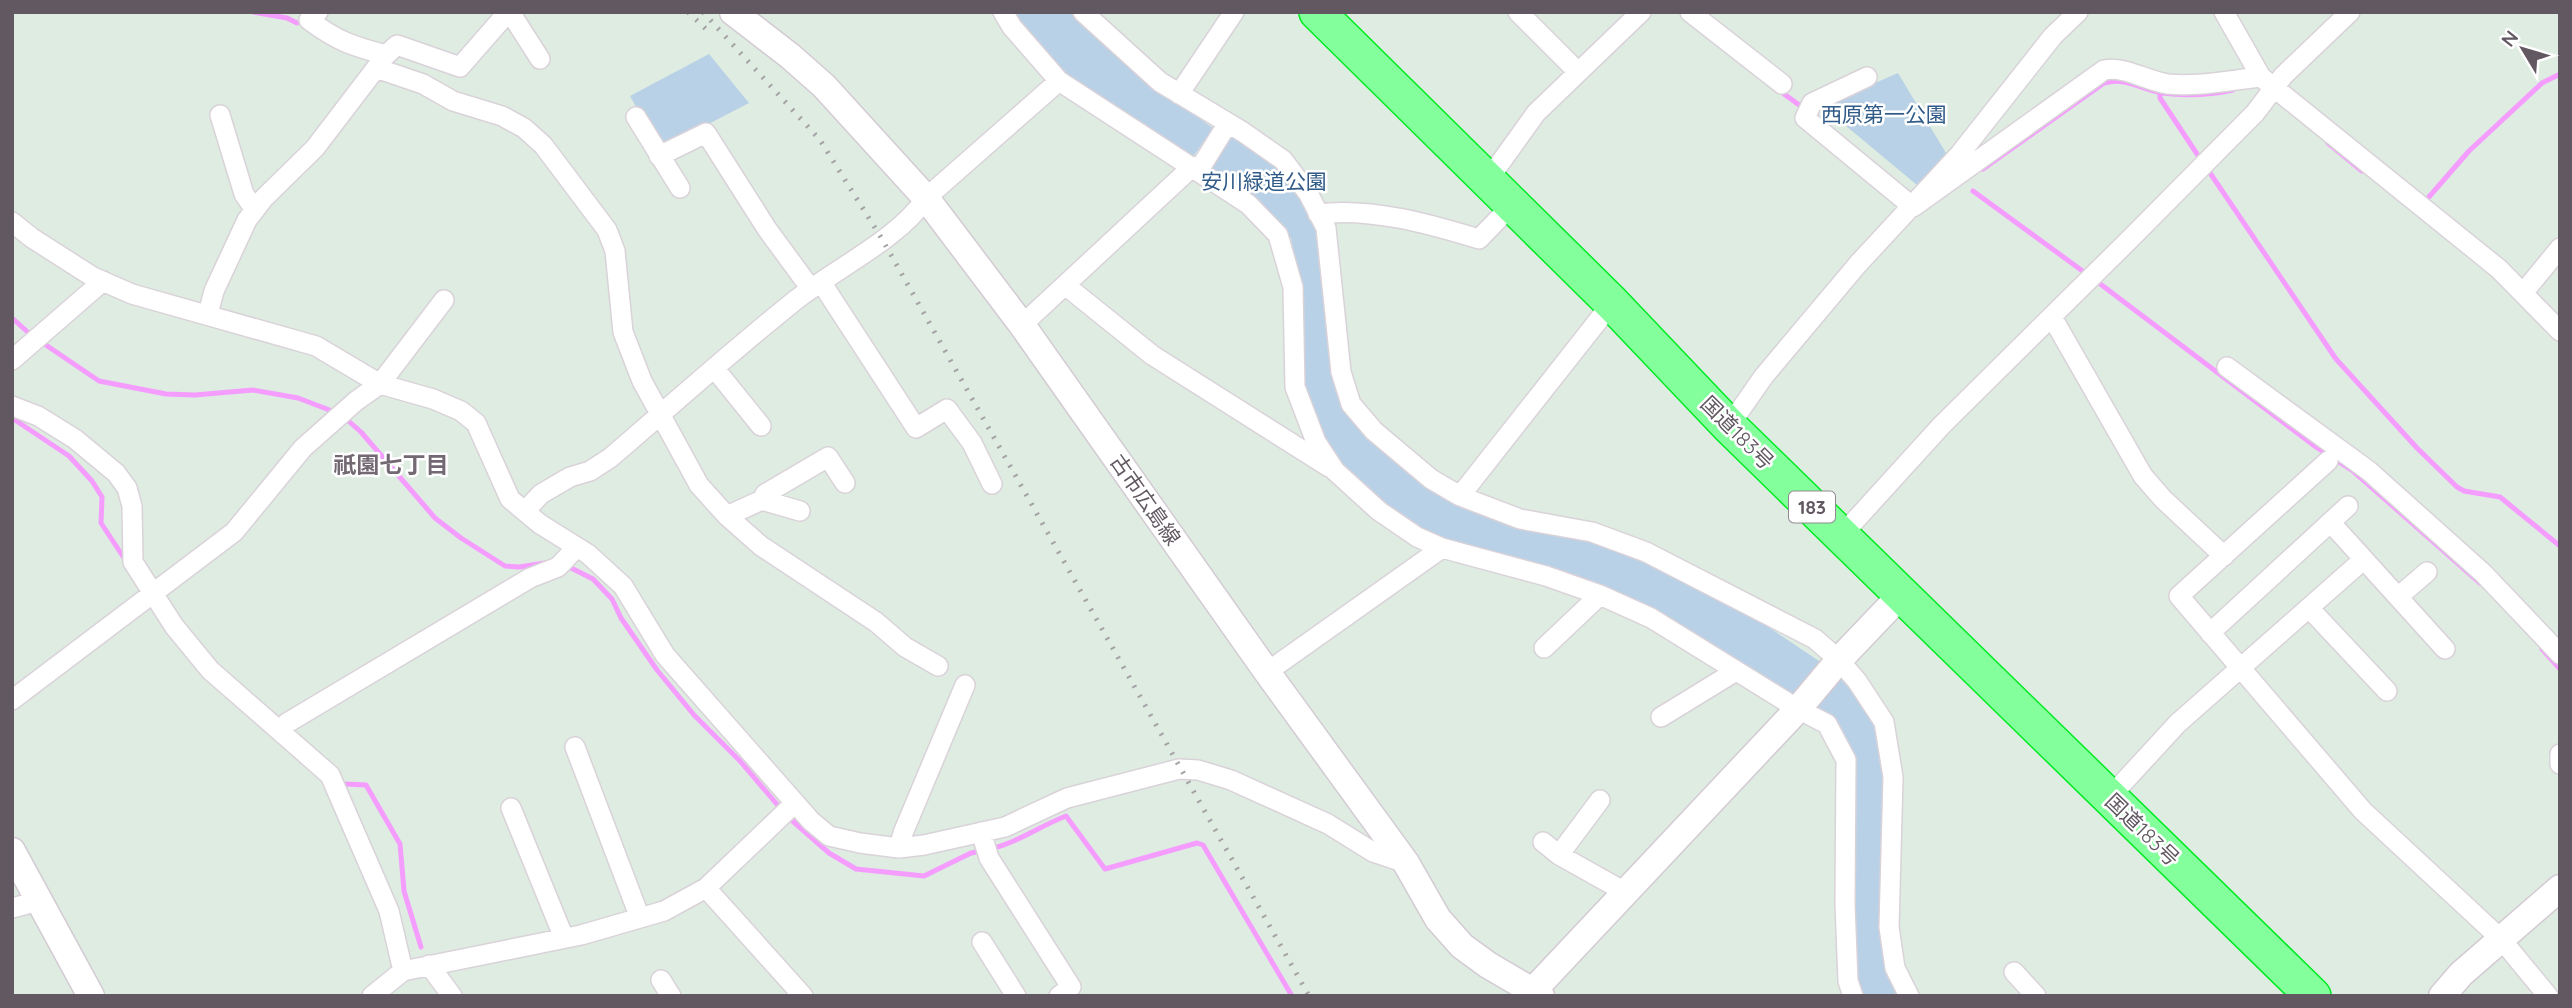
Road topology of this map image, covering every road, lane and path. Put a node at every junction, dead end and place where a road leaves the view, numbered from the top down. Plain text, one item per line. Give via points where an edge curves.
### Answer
1 (318, 12) edge
2 (509, 12) edge
3 (733, 12) edge
4 (1003, 12) edge
5 (1083, 12) edge
6 (1234, 12) edge
7 (1317, 12) edge
8 (1518, 12) edge
9 (1641, 12) edge
10 (1690, 12) edge
11 (2078, 12) edge
12 (2224, 12) edge
13 (2350, 12) edge
14 (540, 59) dead end
15 (381, 61) junction
16 (1578, 72) junction
17 (1867, 77) dead end
18 (1059, 81) junction
19 (2268, 82) junction
20 (1783, 83) dead end
21 (1179, 93) junction
22 (220, 115) dead end
23 (636, 117) dead end
24 (1228, 123) junction
25 (659, 156) junction
26 (1192, 167) junction
27 (680, 188) dead end
28 (1500, 192) junction
29 (926, 198) junction
30 (1913, 207) junction
31 (255, 210) junction
32 (1318, 214) junction
33 (12, 222) edge
34 (2560, 248) edge
35 (103, 281) junction
36 (1065, 285) junction
37 (816, 286) junction
38 (2523, 293) junction
39 (444, 300) dead end
40 (1612, 303) junction
41 (208, 314) junction
42 (2052, 317) junction
43 (1021, 325) junction
44 (2560, 331) edge
45 (12, 360) edge
46 (2227, 367) dead end
47 (715, 369) junction
48 (380, 384) junction
49 (12, 406) edge
50 (661, 414) junction
51 (761, 426) dead end
52 (1729, 426) junction
53 (2328, 461) dead end
54 (1335, 471) junction
55 (845, 483) dead end
56 (992, 484) dead end
57 (1460, 496) junction
58 (762, 500) junction
59 (2348, 506) dead end
60 (800, 510) dead end
61 (525, 511) junction
62 (727, 516) junction
63 (2330, 523) junction
64 (1841, 536) junction
65 (576, 547) junction
66 (1442, 548) junction
67 (2224, 556) junction
68 (2363, 560) junction
69 (2427, 572) dead end
70 (152, 594) junction
71 (1600, 594) junction
72 (1901, 595) junction
73 (2398, 597) junction
74 (2309, 608) junction
75 (2210, 633) junction
76 (1544, 648) dead end
77 (2445, 649) dead end
78 (2560, 654) edge
79 (1839, 660) junction
80 (938, 666) dead end
81 (2240, 669) junction
82 (1736, 671) junction
83 (1267, 672) junction
84 (965, 685) dead end
85 (2387, 691) dead end
86 (12, 699) edge
87 (1798, 709) junction
88 (1661, 717) dead end
89 (280, 731) junction
90 (575, 747) dead end
91 (2560, 754) edge
92 (2560, 764) edge
93 (2109, 798) junction
94 (1600, 800) dead end
95 (795, 803) junction
96 (511, 808) dead end
97 (981, 832) junction
98 (1543, 842) dead end
99 (899, 848) junction
100 (12, 851) edge
101 (1559, 855) junction
102 (1406, 863) junction
103 (706, 888) junction
104 (2560, 888) edge
105 (1625, 892) junction
106 (39, 901) junction
107 (12, 908) edge
108 (640, 918) junction
109 (564, 938) junction
110 (2501, 939) junction
111 (982, 942) dead end
112 (429, 965) junction
113 (403, 971) junction
114 (2014, 972) dead end
115 (1534, 994) edge
116 (91, 996) edge
117 (372, 996) edge
118 (452, 996) edge
119 (803, 996) edge
120 (1016, 996) edge
121 (1059, 996) edge
122 (1853, 996) edge
123 (1909, 996) edge
124 (2036, 996) edge
125 (2313, 996) edge
126 (2441, 996) edge
127 (2548, 996) edge

1 - 15 street via 309,20 331,37
2 - 14 street
2 - 15 street via 460,68 397,45
3 - 29 main road, 古市広島線 via 824,86
4 - 18 street
5 - 21 street via 1160,82
6 - 21 street
7 - 28 highway, 国道183号 / 183
8 - 16 street
9 - 16 street
10 - 20 street
11 - 30 street via 2053,36
12 - 19 street
13 - 19 street via 2283,76
15 - 31 street via 316,148
15 - 50 street via 453,101 502,116 543,145 607,230 615,251 623,332
16 - 28 street via 1536,113
17 - 30 street via 1809,111
18 - 26 street
18 - 29 street
19 - 30 street via 2165,83 2112,68 2104,70
19 - 38 street
19 - 42 street via 2245,122
21 - 24 street
22 - 31 street via 244,194
23 - 25 street
24 - 26 street via 1202,165
24 - 32 street via 1283,160
25 - 27 street
25 - 37 street via 706,133 767,229
26 - 36 street
26 - 54 street via 1248,204 1279,235 1293,287 1295,387 1316,442
28 - 32 street via 1479,239 1434,225 1343,211
28 - 40 highway, 国道183号 / 183
29 - 37 street via 917,211
29 - 43 main road, 古市広島線
30 - 52 street via 1858,264 1764,376
31 - 41 street via 214,291
32 - 57 street via 1326,228 1341,372 1351,404 1374,431 1431,479
33 - 35 street
34 - 38 street
35 - 41 street via 132,294
35 - 45 street
36 - 43 street
36 - 54 street via 1152,355
37 - 47 street
37 - 56 street via 916,428 947,410 972,443
38 - 44 street
39 - 48 street
40 - 52 highway, 国道183号 / 183
40 - 57 street
41 - 48 street via 316,346
42 - 64 street via 1941,426
42 - 67 street via 2143,476
43 - 83 main road, 古市広島線
46 - 78 street via 2369,471 2483,573
47 - 50 street
47 - 51 street
48 - 61 street via 433,399 476,423 510,499
48 - 70 street via 303,448 234,532
49 - 70 street via 75,439 116,473 132,506 133,562
50 - 61 street via 610,458 541,494
50 - 62 street via 699,485
52 - 64 highway, 国道183号 / 183
53 - 67 street
54 - 66 street via 1379,511
55 - 58 street via 828,457
57 - 79 street via 1520,519 1591,532 1646,552 1815,639
58 - 60 street
58 - 62 street
59 - 63 street
61 - 65 street
62 - 80 street via 761,546
63 - 68 street
63 - 75 street
64 - 72 highway, 国道183号 / 183
65 - 89 street via 558,567 530,578
65 - 95 street via 623,586 665,655
66 - 71 street
66 - 83 street
67 - 75 street via 2179,596
68 - 73 street
68 - 74 street
69 - 73 street
70 - 86 street
70 - 89 street via 211,670
71 - 76 street
71 - 82 street via 1651,618
72 - 79 main road
72 - 93 highway, 国道183号 / 183
73 - 77 street
74 - 81 street
74 - 85 street
75 - 81 street
79 - 87 main road
79 - 123 street via 1884,722 1893,777 1889,927 1895,968
81 - 93 street via 2178,723
81 - 110 street via 2363,811
82 - 87 street
82 - 88 street
83 - 102 main road, 古市広島線
84 - 99 street
87 - 105 main road
87 - 122 street via 1827,724 1846,760 1845,917
89 - 113 street via 330,775 389,911
90 - 108 street
91 - 92 street
93 - 125 highway, 国道183号 / 183
94 - 101 street
95 - 99 street via 829,836
95 - 103 street
96 - 109 street
97 - 99 street
97 - 102 street via 1004,827 1067,798 1179,769 1198,770 1231,780 1328,824 1373,852
97 - 121 street via 989,858 1071,987
98 - 101 street
100 - 106 main road
101 - 105 street
102 - 115 main road, 古市広島線 via 1438,919 1462,946
103 - 108 street via 664,911
103 - 119 street
104 - 110 main road
105 - 115 main road
106 - 107 street
106 - 116 main road
108 - 109 street
109 - 112 street
110 - 126 main road
110 - 127 street
111 - 120 street
112 - 113 street
112 - 118 street
113 - 117 street
114 - 124 street

